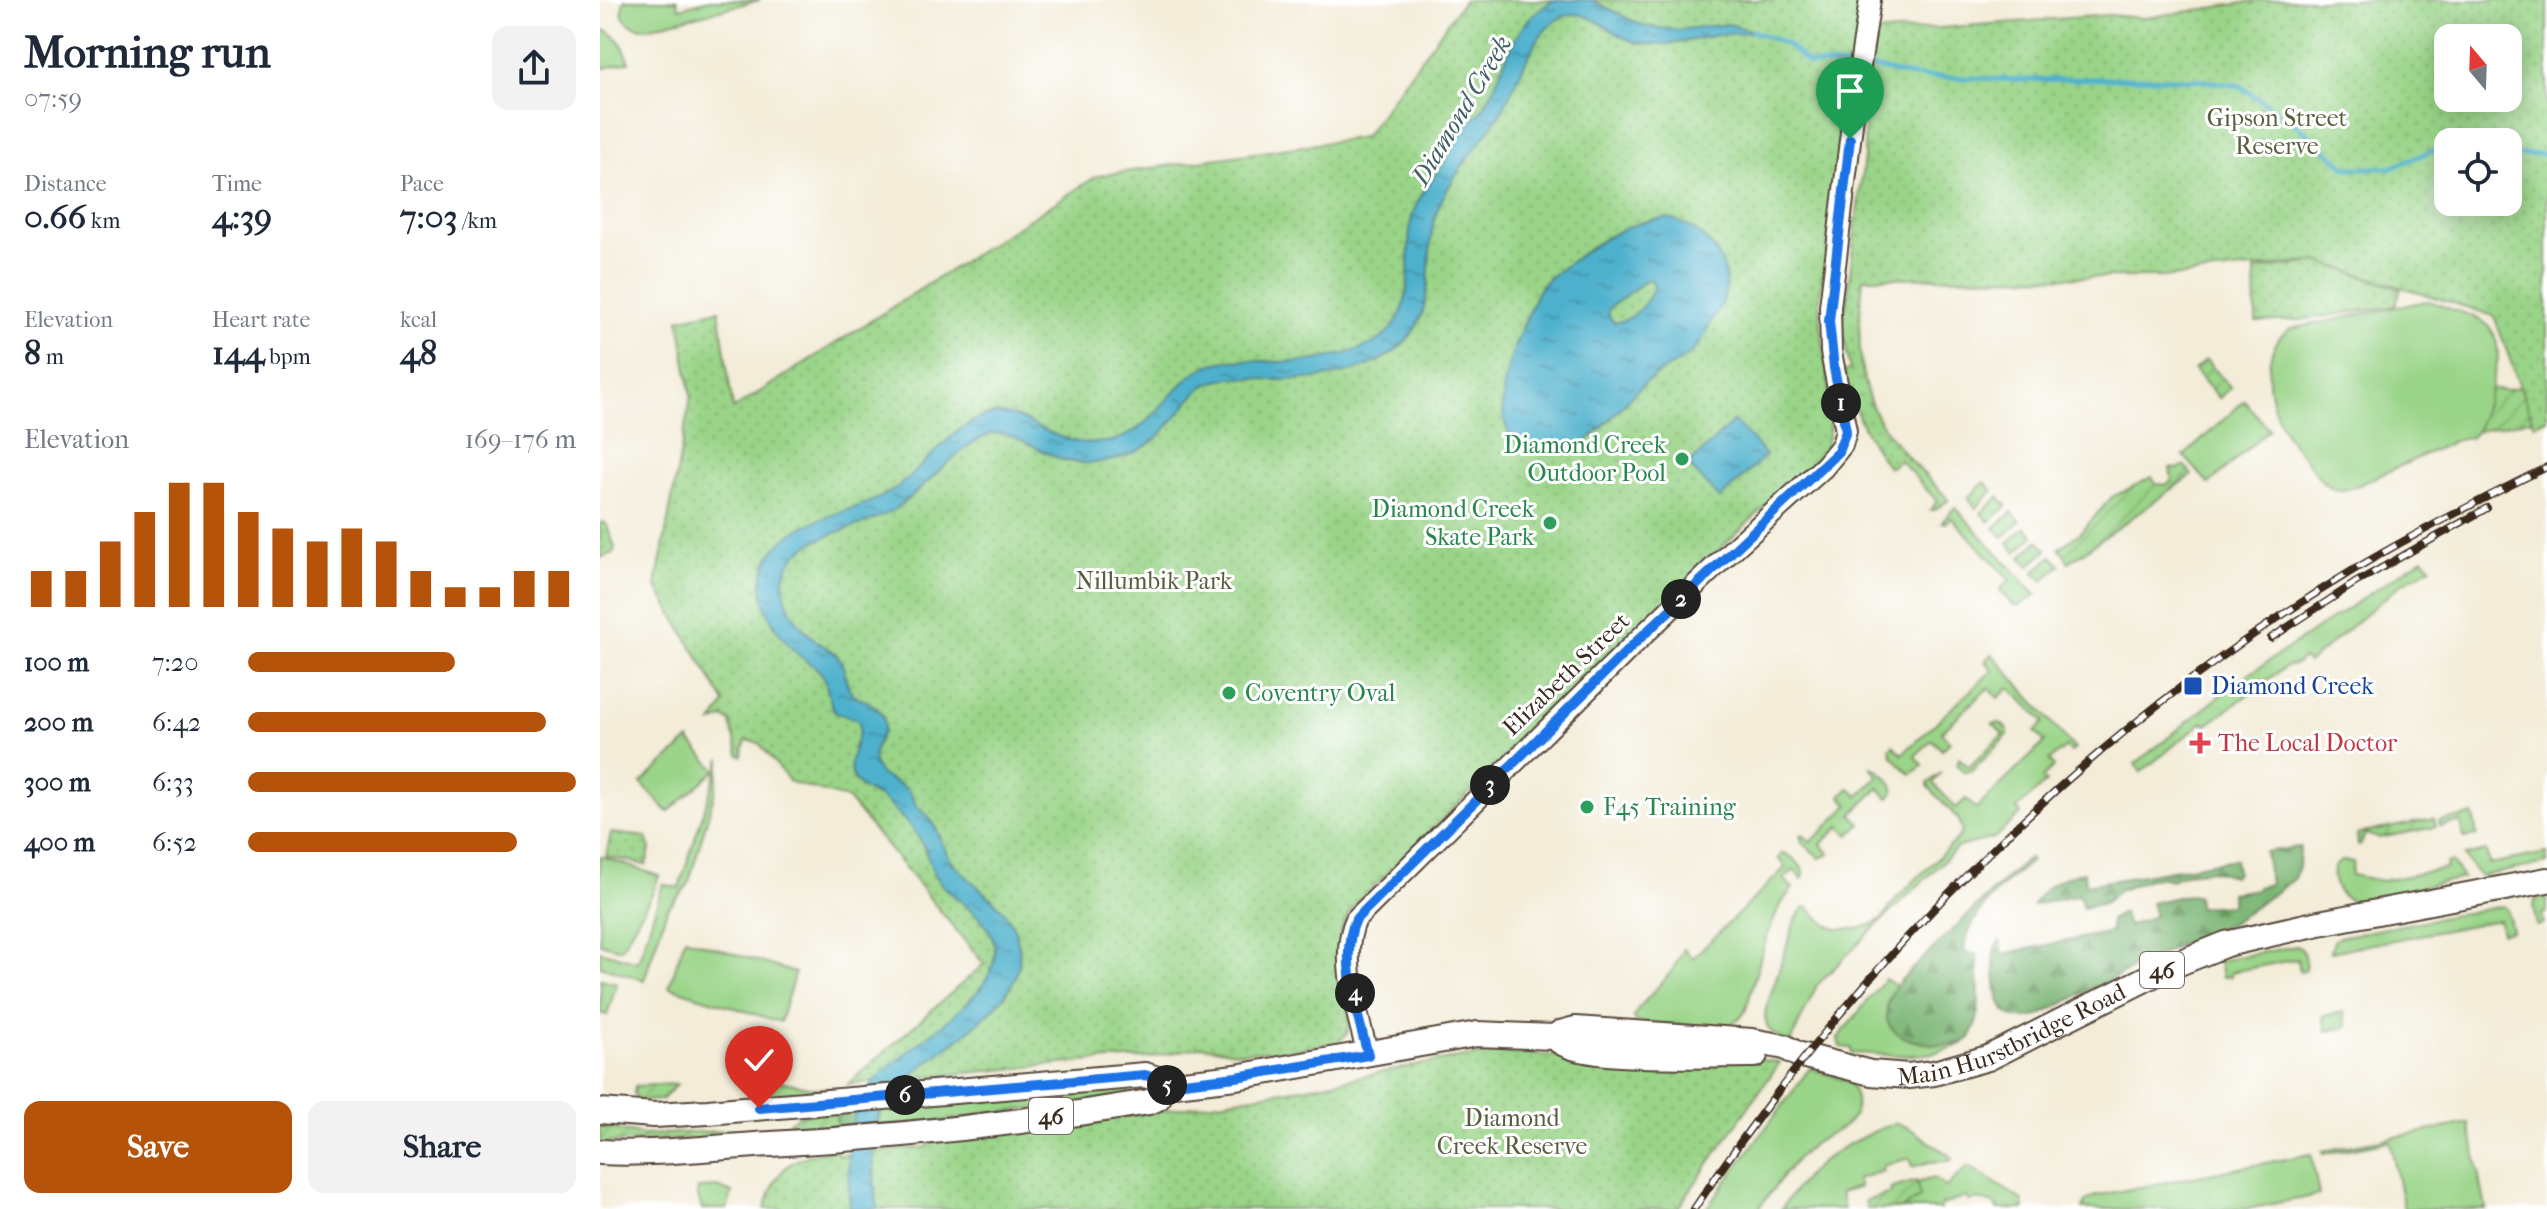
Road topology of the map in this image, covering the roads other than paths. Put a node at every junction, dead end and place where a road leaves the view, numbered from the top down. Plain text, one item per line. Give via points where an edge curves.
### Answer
1 (1870, 0) edge
2 (2547, 880) edge
3 (1368, 1055) junction
4 (1166, 1085) junction
5 (759, 1108) junction
6 (600, 1111) edge
7 (772, 1144) junction
8 (745, 1146) junction
9 (600, 1152) edge

1 - 3 street, Elizabeth Street via 1833,281 1830,336 1845,438 1824,467 1636,642 1356,919 1348,952
2 - 3 main road, Main Hurstbridge Road / 46 via 2226,944 2001,1052 1953,1070 1920,1075 1885,1075 1797,1054 1618,1053 1573,1048 1555,1037 1477,1034
3 - 4 main road, Main Hurstbridge Road / 46
4 - 5 main road, Main Hurstbridge Road / 46 via 1145,1075
4 - 7 main road, Main Hurstbridge Road / 46 via 1149,1102 927,1133
5 - 6 main road, 46 via 654,1115
5 - 7 main road
5 - 8 main road
7 - 8 main road, 46
8 - 9 main road, 46

